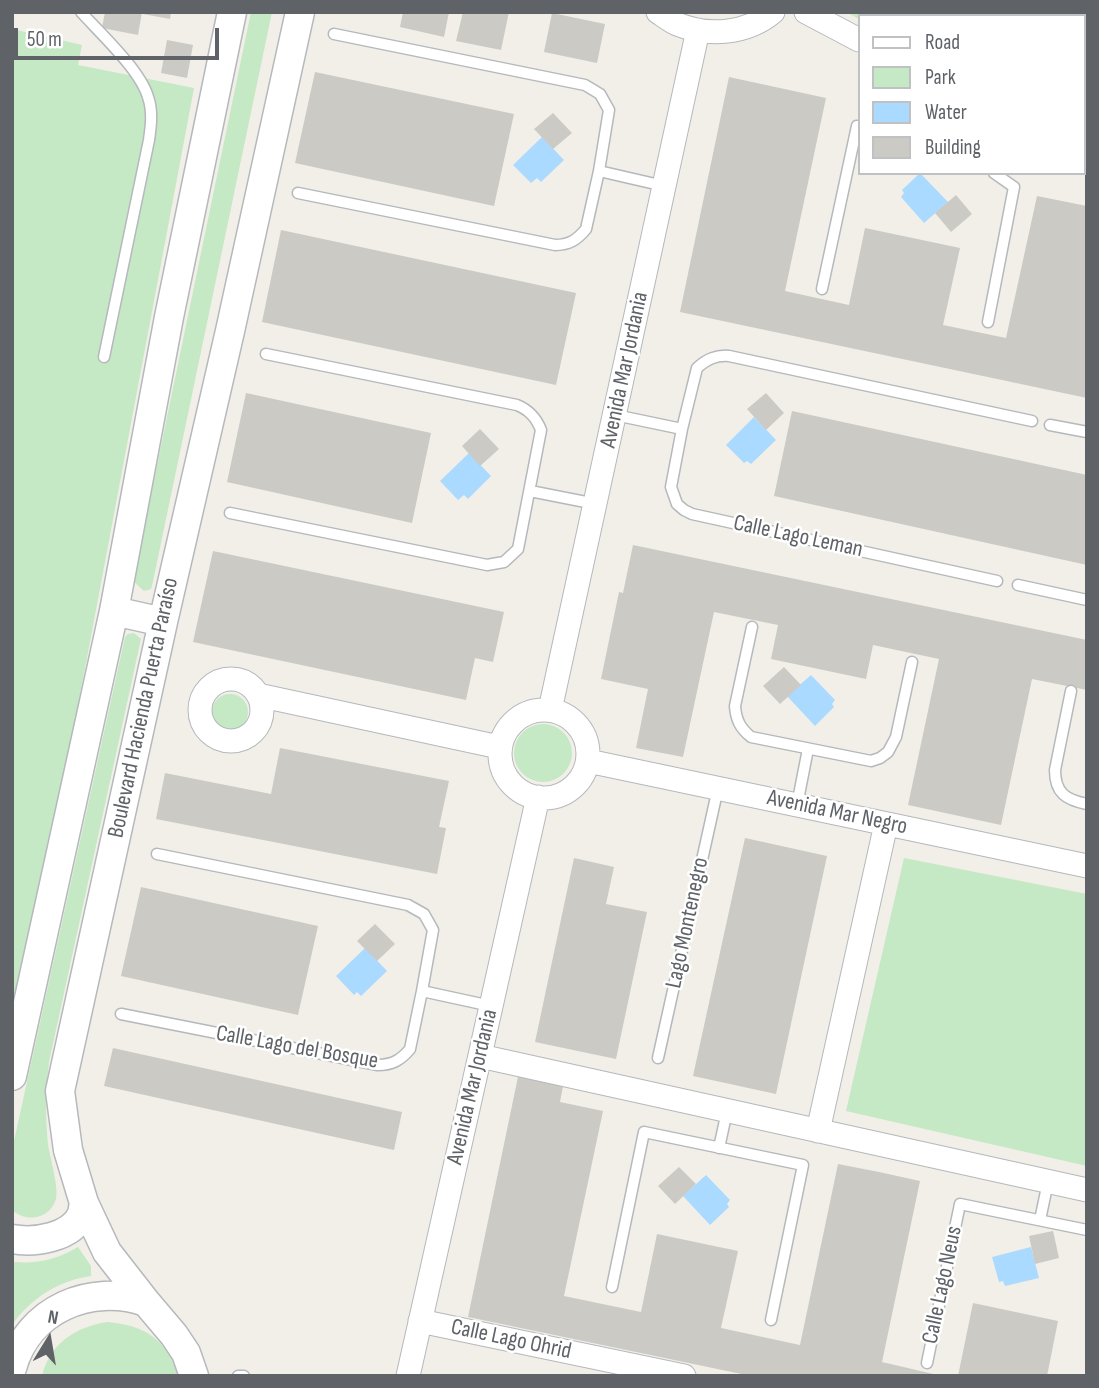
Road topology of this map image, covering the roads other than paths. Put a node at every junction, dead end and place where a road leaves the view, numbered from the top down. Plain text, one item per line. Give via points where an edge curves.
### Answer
1 (81, 12) edge
2 (232, 12) edge
3 (300, 12) edge
4 (658, 12) edge
5 (773, 12) edge
6 (806, 12) edge
7 (698, 30) junction
8 (334, 34) dead end
9 (858, 39) edge
10 (858, 126) edge
11 (599, 171) junction
12 (997, 175) edge
13 (664, 186) junction
14 (298, 193) dead end
15 (822, 289) dead end
16 (988, 322) dead end
17 (266, 354) dead end
18 (104, 357) dead end
19 (615, 415) junction
20 (1032, 421) dead end
21 (1050, 425) dead end
22 (682, 429) junction
23 (1087, 432) edge
24 (530, 491) junction
25 (596, 504) junction
26 (230, 513) dead end
27 (997, 581) dead end
28 (1018, 585) dead end
29 (1087, 600) edge
30 (114, 611) junction
31 (163, 622) junction
32 (752, 627) dead end
33 (912, 662) dead end
34 (1071, 691) dead end
35 (258, 695) dead end
36 (550, 710) junction
37 (499, 747) junction
38 (808, 749) junction
39 (588, 761) junction
40 (718, 788) junction
41 (538, 797) junction
42 (1087, 804) edge
43 (797, 805) junction
44 (886, 824) junction
45 (157, 854) dead end
46 (1087, 866) edge
47 (422, 991) junction
48 (491, 1006) junction
49 (121, 1014) dead end
50 (480, 1056) junction
51 (658, 1058) dead end
52 (12, 1076) edge
53 (727, 1111) junction
54 (818, 1131) junction
55 (719, 1148) junction
56 (1048, 1182) junction
57 (1087, 1190) edge
58 (84, 1203) junction
59 (1040, 1220) junction
60 (1087, 1230) edge
61 (12, 1239) edge
62 (612, 1287) dead end
63 (146, 1302) junction
64 (771, 1320) dead end
65 (420, 1321) junction
66 (927, 1363) dead end
67 (12, 1368) edge
68 (194, 1376) edge
69 (238, 1376) edge
70 (244, 1376) edge
71 (408, 1376) edge
72 (684, 1376) edge

1 - 18 lane via 137,74 151,111
2 - 30 street
3 - 31 street, Boulevard Hacienda Puerta Paraíso
4 - 7 street
5 - 7 street via 746,27
6 - 9 street
7 - 13 street, Avenida Mar Jordania
8 - 11 lane via 593,89 609,110
10 - 15 lane
11 - 13 lane
11 - 14 lane via 586,229 564,245
12 - 16 lane via 1014,187
13 - 19 street, Avenida Mar Jordania
17 - 24 lane via 525,408 541,430
19 - 22 lane
19 - 25 street, Avenida Mar Jordania
20 - 22 lane, Calle Lago Leman via 721,355 697,368
21 - 23 lane
22 - 27 lane, Calle Lago Leman via 671,487 677,504 692,514
24 - 25 lane
24 - 26 lane via 518,549 496,565
25 - 36 street, Avenida Mar Jordania
28 - 29 lane
30 - 31 street
30 - 52 street
31 - 58 street, Boulevard Hacienda Puerta Paraíso via 61,1091 68,1150
32 - 38 lane via 735,706 738,724 751,737
33 - 38 lane via 896,737 888,752 871,761
34 - 42 lane via 1055,779 1070,801
35 - 37 street
36 - 37 street via 517,718
36 - 39 street via 567,716 580,728
37 - 41 street via 504,774 524,793
38 - 43 lane
39 - 40 street, Avenida Mar Negro
39 - 41 street via 576,785 564,793
40 - 43 street, Avenida Mar Negro
40 - 51 lane, Lago Montenegro
41 - 48 street, Avenida Mar Jordania
43 - 44 street, Avenida Mar Negro
44 - 46 street, Avenida Mar Negro
44 - 54 street
45 - 47 lane, Calle Lago del Bosque via 416,909 433,930
47 - 48 lane
47 - 49 lane, Calle Lago del Bosque via 410,1049 388,1065
48 - 50 street, Avenida Mar Jordania
50 - 53 street
50 - 65 street, Avenida Mar Jordania
53 - 54 street
53 - 55 lane
54 - 56 street
55 - 62 lane via 644,1132
55 - 64 lane via 803,1166
56 - 57 street
56 - 59 lane
58 - 61 street via 81,1216 59,1234 45,1240
58 - 63 street, Boulevard Hacienda Puerta Paraíso via 107,1252
59 - 60 lane, Calle Lago Neus
59 - 66 lane, Calle Lago Neus via 960,1204
63 - 67 street via 113,1295 73,1301 55,1310 30,1333
63 - 68 street, Boulevard Hacienda Puerta Paraíso via 186,1353
65 - 71 street, Avenida Mar Jordania
65 - 72 street, Calle Lago Ohrid
69 - 70 lane

